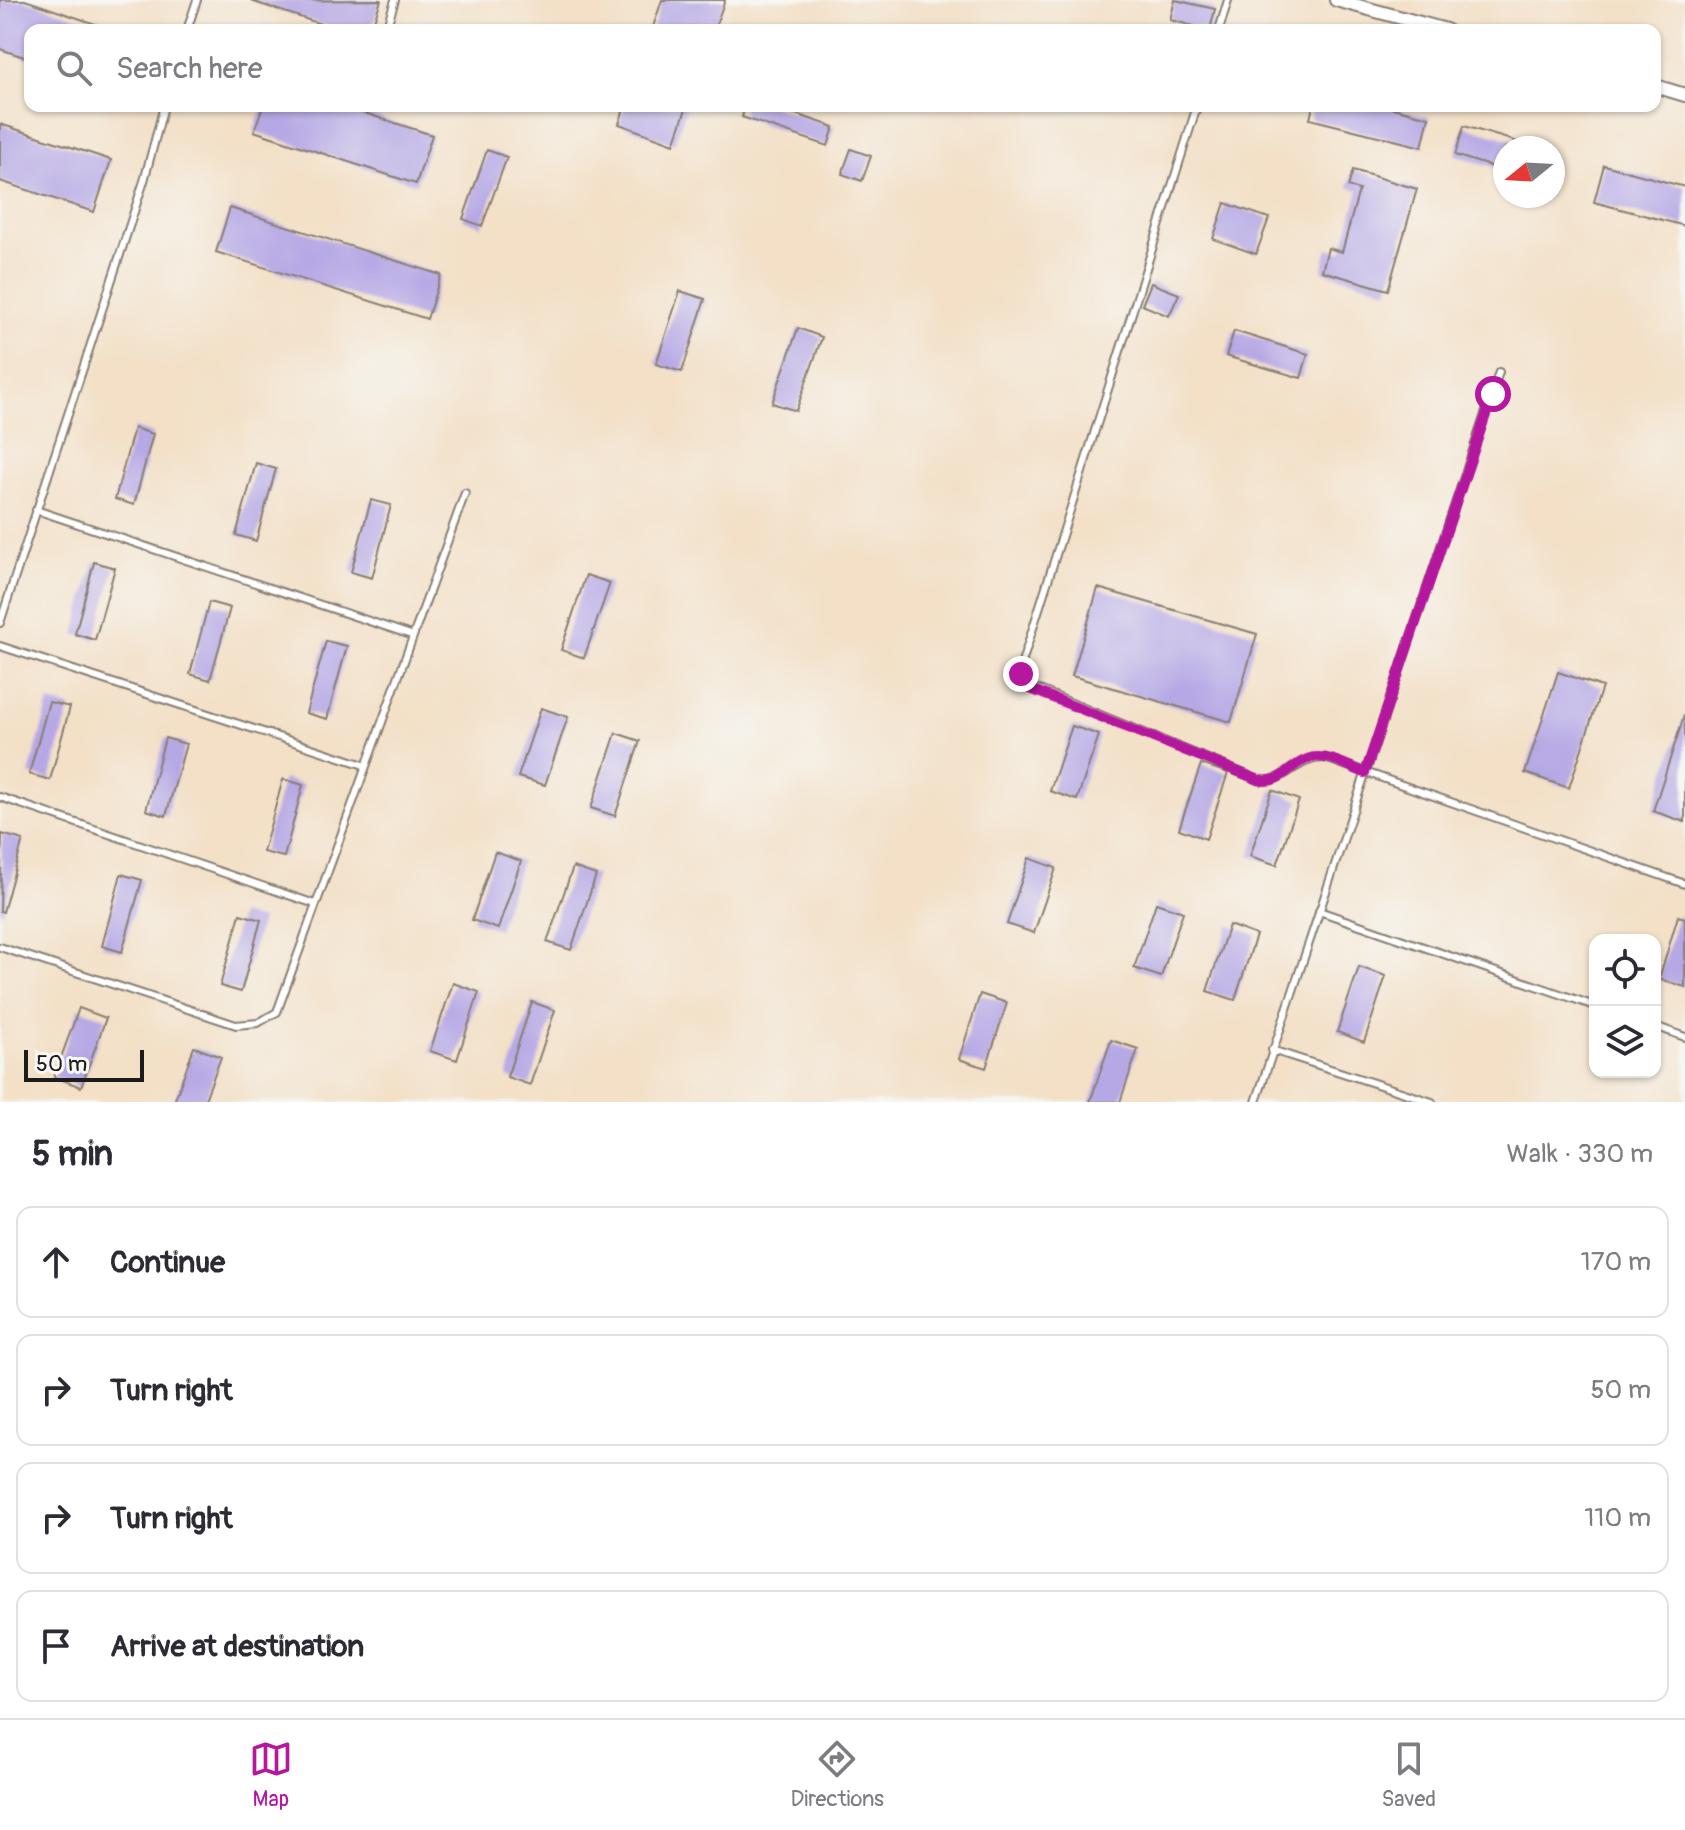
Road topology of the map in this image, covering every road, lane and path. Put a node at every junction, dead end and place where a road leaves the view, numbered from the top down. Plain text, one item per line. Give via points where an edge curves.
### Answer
1 (197, 0) edge
2 (395, 0) edge
3 (1228, 0) edge
4 (1336, 0) edge
5 (189, 24) edge
6 (388, 24) edge
7 (1221, 24) edge
8 (1424, 24) edge
9 (1661, 88) edge
10 (1685, 95) edge
11 (162, 112) edge
12 (1195, 112) edge
13 (1499, 372) dead end
14 (465, 493) dead end
15 (36, 510) junction
16 (0, 623) edge
17 (411, 635) junction
18 (0, 646) edge
19 (364, 765) junction
20 (1365, 773) junction
21 (0, 797) edge
22 (1685, 884) edge
23 (315, 904) junction
24 (1319, 911) junction
25 (0, 947) edge
26 (1589, 1004) edge
27 (1661, 1028) edge
28 (1685, 1037) edge
29 (1272, 1050) junction
30 (1256, 1102) edge
31 (1432, 1102) edge

1 - 5 lane
2 - 6 lane
3 - 7 lane
4 - 8 street
9 - 10 street
11 - 15 lane
12 - 20 lane via 1022,663 1023,683 1259,780 1278,779 1311,757
13 - 20 lane
14 - 17 lane
15 - 16 lane
15 - 17 lane
17 - 19 lane
18 - 19 lane
19 - 23 lane
20 - 22 lane
20 - 24 lane
21 - 23 lane
23 - 25 lane via 277,1012 258,1023 236,1025
24 - 26 lane
24 - 29 lane
27 - 28 lane
29 - 30 lane
29 - 31 lane

